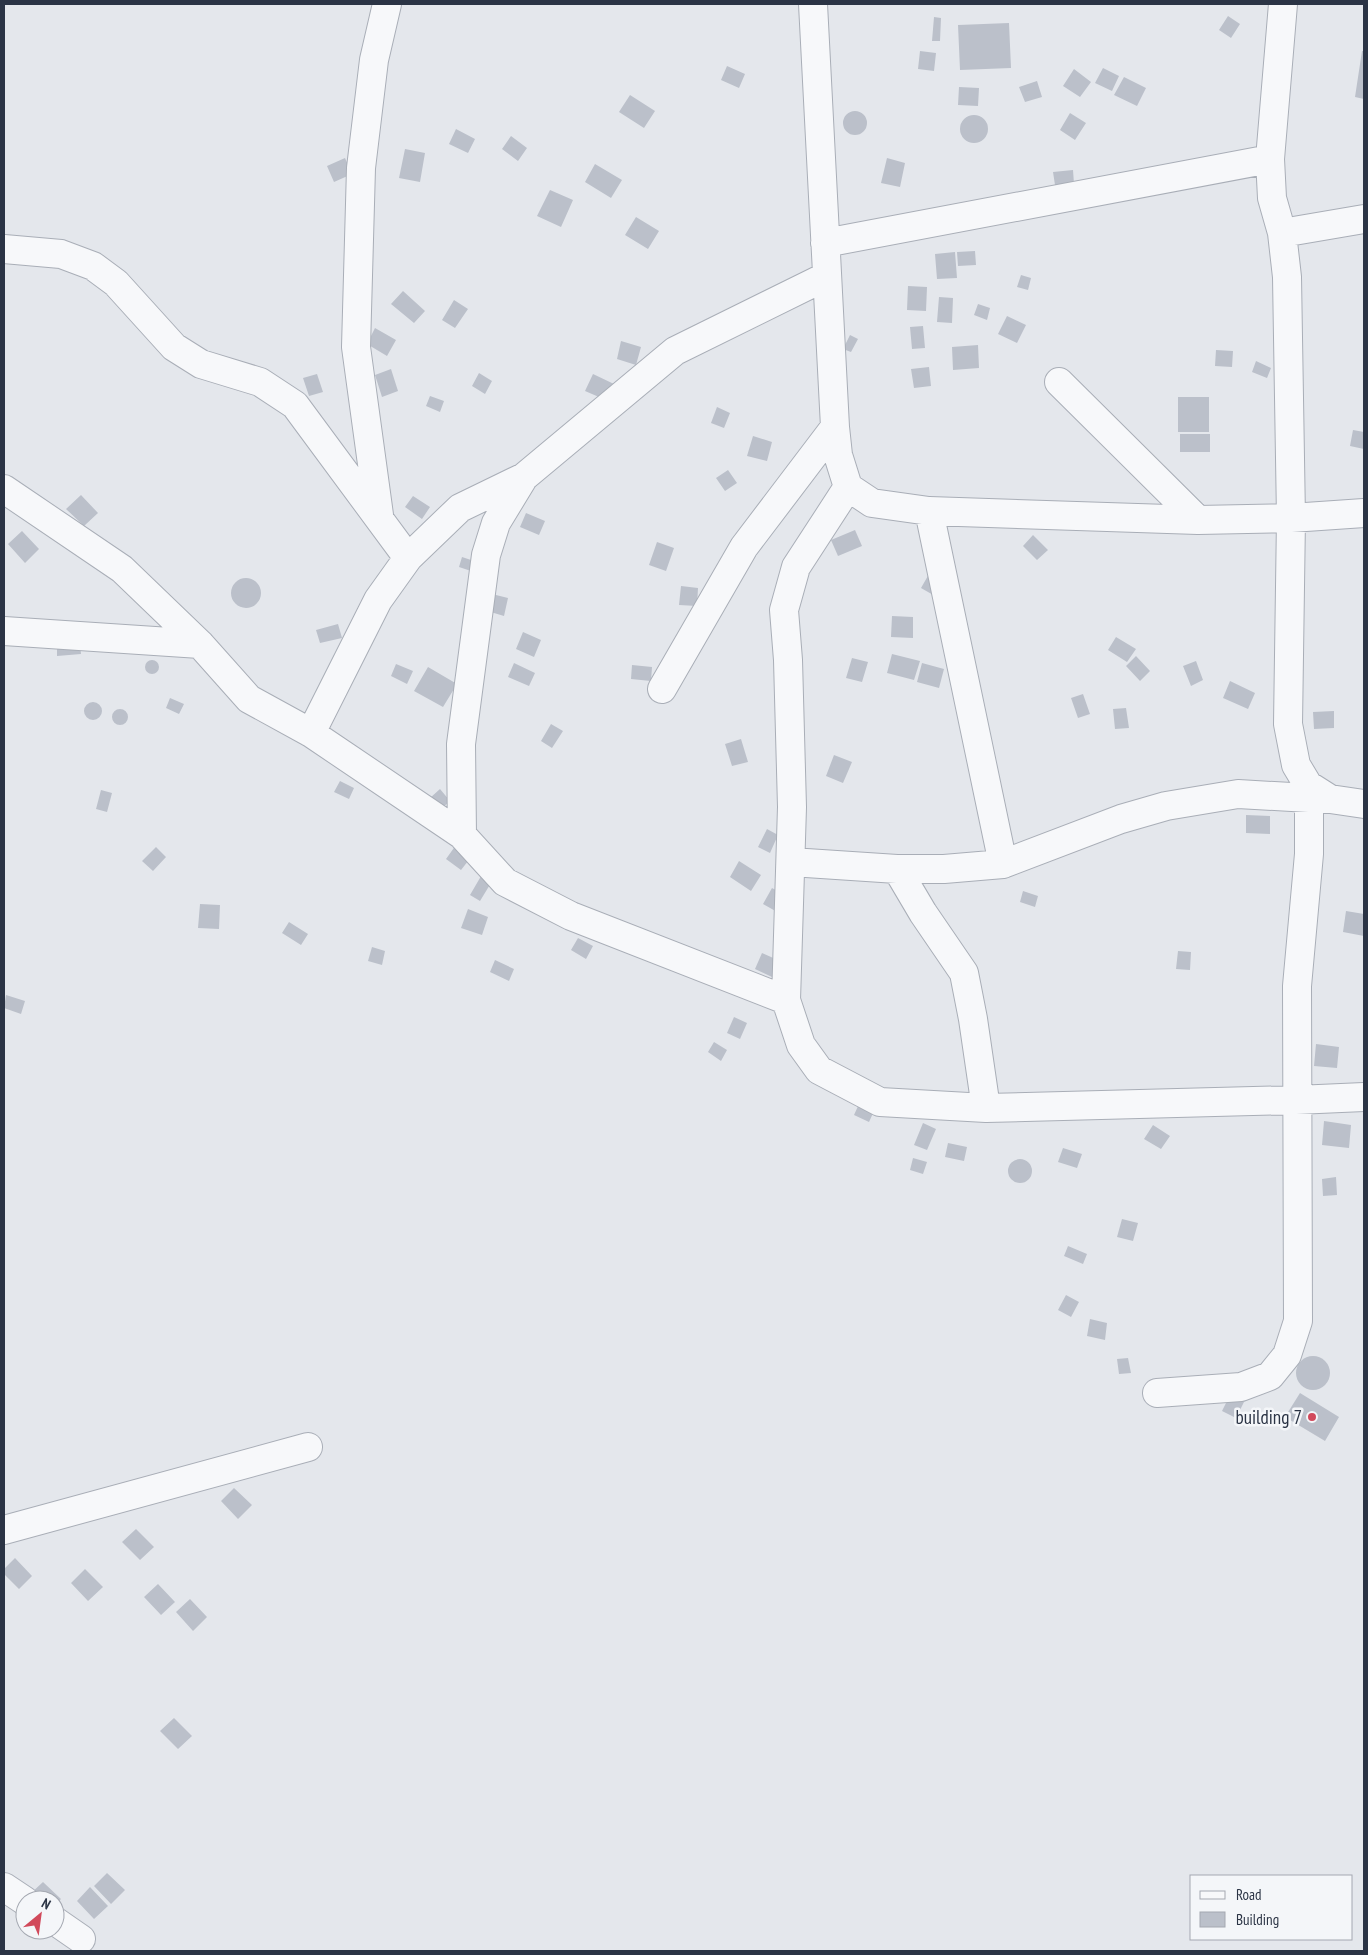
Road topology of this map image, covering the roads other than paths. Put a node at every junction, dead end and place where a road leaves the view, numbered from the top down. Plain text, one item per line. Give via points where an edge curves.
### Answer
1 (813, 4) edge
2 (1283, 4) edge
3 (382, 8) edge
4 (1270, 159) junction
5 (1364, 219) edge
6 (1282, 233) junction
7 (825, 242) junction
8 (4, 249) edge
9 (827, 276) junction
10 (1059, 382) dead end
11 (835, 427) junction
12 (524, 477) junction
13 (848, 487) junction
14 (4, 489) edge
15 (929, 512) junction
16 (1364, 513) edge
17 (1291, 518) junction
18 (380, 519) junction
19 (1198, 520) junction
20 (408, 558) junction
21 (4, 631) edge
22 (200, 644) junction
23 (662, 689) dead end
24 (311, 733) junction
25 (1319, 798) junction
26 (1364, 804) edge
27 (462, 835) junction
28 (791, 862) junction
29 (1002, 864) junction
30 (897, 868) junction
31 (786, 1000) junction
32 (1364, 1097) edge
33 (1296, 1100) junction
34 (986, 1108) junction
35 (1157, 1393) dead end
36 (308, 1447) dead end
37 (4, 1530) edge
38 (4, 1887) edge
39 (15, 1894) edge
40 (65, 1928) edge
41 (82, 1939) dead end

1 - 7 street
2 - 4 street
3 - 18 street via 361,168 356,347
4 - 6 street via 1272,198
4 - 7 street
5 - 6 street
6 - 17 street via 1287,277
7 - 9 street
8 - 18 street via 61,254 93,266 116,283 174,347 201,364 260,382 295,404
9 - 11 street
9 - 12 street via 675,351
10 - 19 street
11 - 13 street via 838,455
11 - 23 street via 744,547
12 - 20 street via 460,508
12 - 27 street via 496,523 486,555 461,744
13 - 15 street via 872,503
13 - 28 street via 796,567 784,610 792,807
14 - 22 street via 122,569
15 - 19 street
15 - 29 street
16 - 17 street
17 - 19 street
17 - 25 street via 1288,724 1296,765
18 - 20 street
20 - 24 street via 378,600
21 - 22 street
22 - 24 street via 249,698
24 - 27 street
25 - 26 street
25 - 29 street via 1238,794 1166,806 1121,819
25 - 33 street via 1309,854 1297,986
27 - 31 street via 505,882 571,916
28 - 30 street
28 - 31 street
29 - 30 street via 944,869
30 - 34 street via 964,973
31 - 34 street via 801,1045 819,1070 880,1102
32 - 33 street
33 - 34 street
33 - 35 street via 1298,1321 1287,1355 1270,1376 1241,1387
36 - 37 street
38 - 39 street
40 - 41 street

